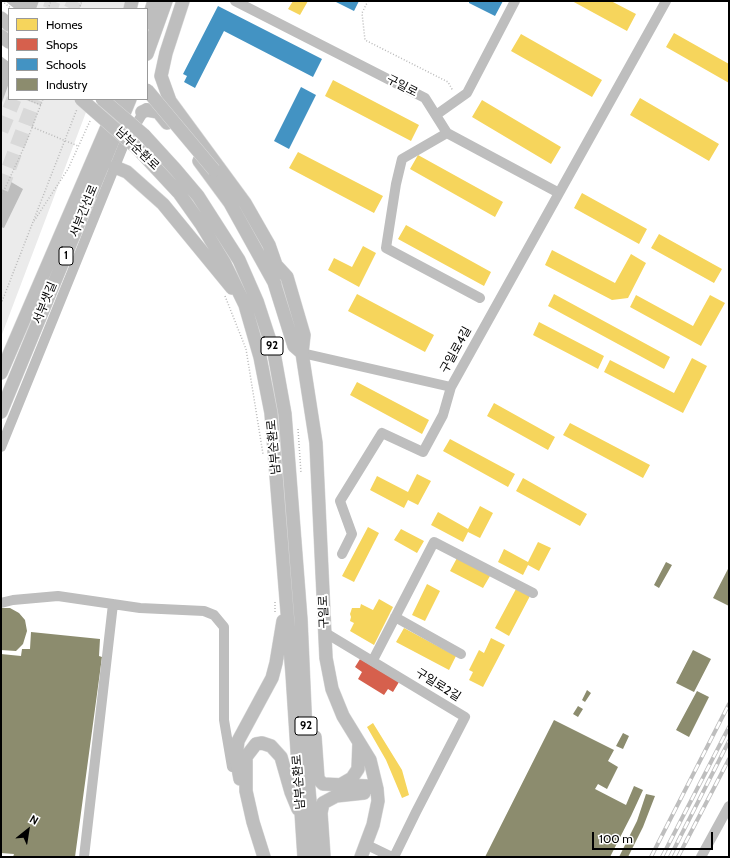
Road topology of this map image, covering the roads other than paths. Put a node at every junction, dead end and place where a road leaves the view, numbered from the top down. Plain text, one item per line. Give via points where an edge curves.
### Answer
1 (154, 1) edge
2 (166, 1) edge
3 (183, 1) edge
4 (235, 1) edge
5 (515, 1) edge
6 (666, 1) edge
7 (148, 20) edge
8 (148, 51) edge
9 (161, 76) junction
10 (150, 96) edge
11 (103, 100) edge
12 (119, 100) edge
13 (130, 100) edge
14 (170, 101) junction
15 (79, 104) edge
16 (142, 112) junction
17 (436, 115) junction
18 (447, 133) junction
19 (115, 167) junction
20 (559, 193) junction
21 (276, 265) junction
22 (275, 284) junction
23 (480, 298) dead end
24 (245, 305) junction
25 (302, 353) junction
26 (1, 374) edge
27 (451, 387) junction
28 (1, 412) edge
29 (1, 447) edge
30 (342, 554) dead end
31 (533, 593) dead end
32 (1, 604) edge
33 (113, 604) junction
34 (280, 610) junction
35 (395, 617) junction
36 (324, 632) junction
37 (461, 654) dead end
38 (373, 660) junction
39 (305, 691) junction
40 (359, 741) junction
41 (340, 785) junction
42 (244, 788) junction
43 (378, 789) junction
44 (353, 794) junction
45 (729, 806) edge
46 (374, 816) junction
47 (302, 818) junction
48 (365, 844) junction
49 (84, 857) edge
50 (264, 857) edge
51 (304, 857) edge
52 (315, 857) edge
53 (324, 857) edge
54 (360, 857) edge
55 (393, 857) edge
56 (701, 857) edge

1 - 7 main road
2 - 8 main road
3 - 9 main road
4 - 17 street, 구일로 via 425,98
5 - 17 street via 467,93
6 - 20 street, 구일로4길
9 - 10 main road
9 - 14 main road, 구일로
10 - 14 street
10 - 16 street, 서부샛길
10 - 22 main road, bridge via 214,170 250,224 262,246
11 - 39 main road, 남부순환로 / 92, bridge via 144,135 198,196 239,260 257,301 274,353 285,414
12 - 26 main road, 서부간선로 / 1
13 - 28 main road, 서부간선로 / 1
14 - 21 main road, 구일로 via 242,197
15 - 24 main road, 남부순환로 / 92, bridge via 138,149 179,194 224,262
16 - 19 street, 서부샛길 via 124,144
16 - 22 main road via 158,112 208,172 242,223
17 - 18 street, 구일로
18 - 20 street
18 - 23 street via 402,159 386,248
19 - 24 main road via 128,172 163,204
19 - 29 street, 서부샛길
20 - 27 street, 구일로4길
21 - 22 main road, 구일로
21 - 25 main road, 구일로 via 286,278 304,335
22 - 25 main road, 구일로 via 294,346
24 - 34 main road, 남부순환로 / 92 via 260,356 271,413
25 - 27 street, 구일로4길
25 - 36 main road, 구일로 via 316,443
27 - 30 street via 443,415 422,452 382,433 340,501 352,534
31 - 35 street via 434,542
32 - 33 street via 13,600 58,596
33 - 42 street via 204,611 220,620 224,627 224,720 231,764 235,777
33 - 49 street
34 - 42 main road via 280,633 272,678 238,741 236,757
34 - 47 main road, 남부순환로 / 92 via 292,673
35 - 37 street
35 - 38 street
36 - 38 street, 구일로2길
36 - 40 main road, 구일로 via 332,689 343,716
38 - 55 street, 구일로2길 via 465,717
39 - 41 main road via 313,717 318,779 325,786
39 - 52 main road, 남부순환로 / 92 via 308,778
40 - 41 main road via 358,769 352,778
40 - 43 main road, 구일로 via 370,760
41 - 43 main road
42 - 47 main road via 245,765 249,752 256,744 271,746 281,757 290,792
42 - 50 main road
43 - 44 main road
43 - 46 main road, 구일로
44 - 46 main road via 366,800
44 - 53 main road via 331,798 322,807
45 - 56 street
46 - 48 main road, 구일로
47 - 51 main road, 남부순환로 / 92
48 - 54 main road, 구일로
48 - 55 street

